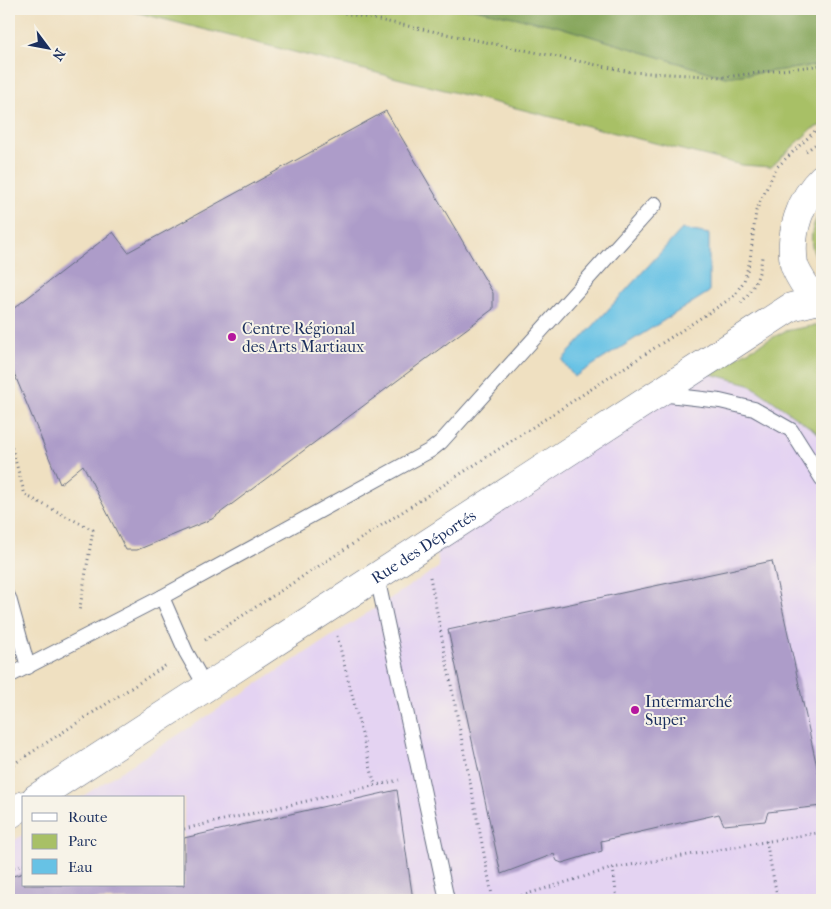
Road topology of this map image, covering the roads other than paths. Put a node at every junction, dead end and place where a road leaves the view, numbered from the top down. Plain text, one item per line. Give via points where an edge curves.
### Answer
1 (822, 178) edge
2 (655, 204) dead end
3 (818, 302) edge
4 (660, 394) junction
5 (822, 480) edge
6 (377, 577) junction
7 (162, 597) junction
8 (9, 598) edge
9 (28, 667) junction
10 (9, 676) edge
11 (206, 687) junction
12 (39, 796) edge
13 (22, 807) edge
14 (9, 815) edge
15 (447, 900) edge

1 - 3 street, Rue des Déportés via 803,202 793,233 794,265
2 - 7 lane via 431,450
3 - 4 street, Rue des Déportés via 791,307
4 - 5 lane via 720,401 754,409 791,430
4 - 6 street, Rue des Déportés
6 - 11 street, Rue des Déportés
6 - 15 lane
7 - 9 lane
7 - 11 lane via 186,652
8 - 9 lane
9 - 10 lane
11 - 12 street, Rue des Déportés
13 - 14 street

